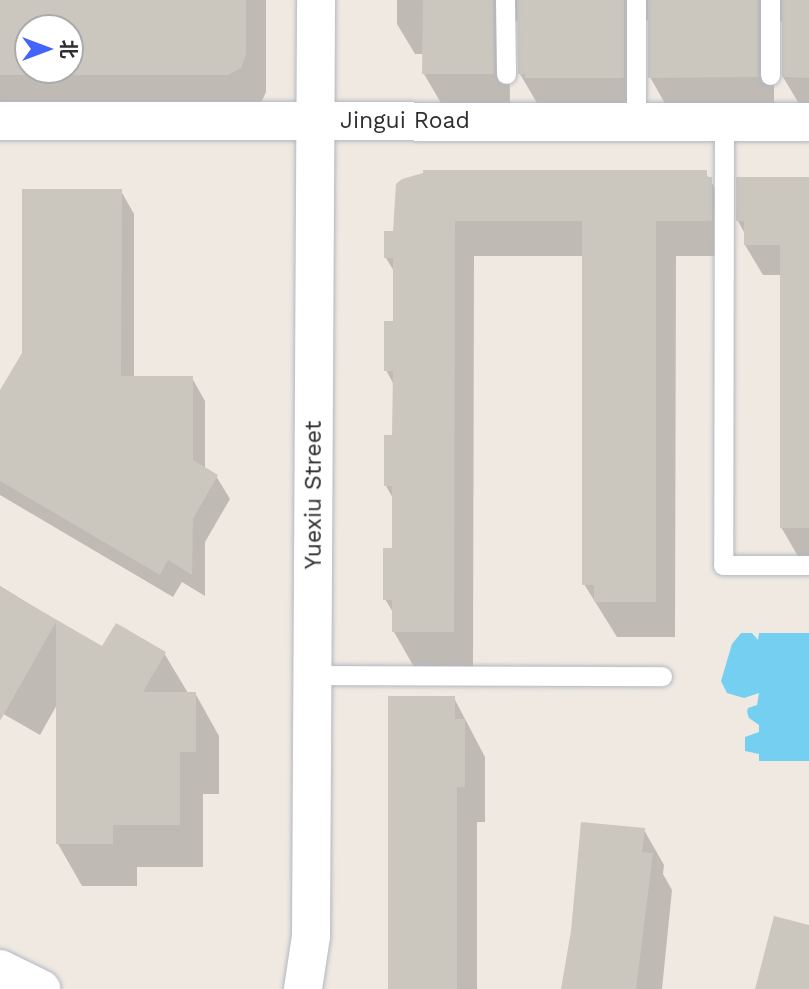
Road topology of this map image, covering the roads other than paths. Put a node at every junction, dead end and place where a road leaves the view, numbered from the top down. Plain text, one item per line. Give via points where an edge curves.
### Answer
1 (316, 0) edge
2 (506, 0) edge
3 (636, 0) edge
4 (770, 0) edge
5 (506, 74) dead end
6 (770, 75) dead end
7 (0, 121) edge
8 (316, 121) junction
9 (636, 121) junction
10 (724, 122) junction
11 (809, 122) edge
12 (809, 565) edge
13 (313, 675) junction
14 (662, 676) dead end
15 (0, 969) edge
16 (41, 989) edge
17 (303, 989) edge

1 - 8 street, Yuexiu Street
2 - 5 lane
3 - 9 lane
4 - 6 lane
7 - 8 street, Jingui Road
8 - 9 street, Jingui Road
8 - 13 street, Yuexiu Street
9 - 10 street, Jingui Road
10 - 11 street, Jingui Road
10 - 12 lane via 723,565
13 - 14 lane
13 - 17 street, Yuexiu Street via 312,936
15 - 16 street

